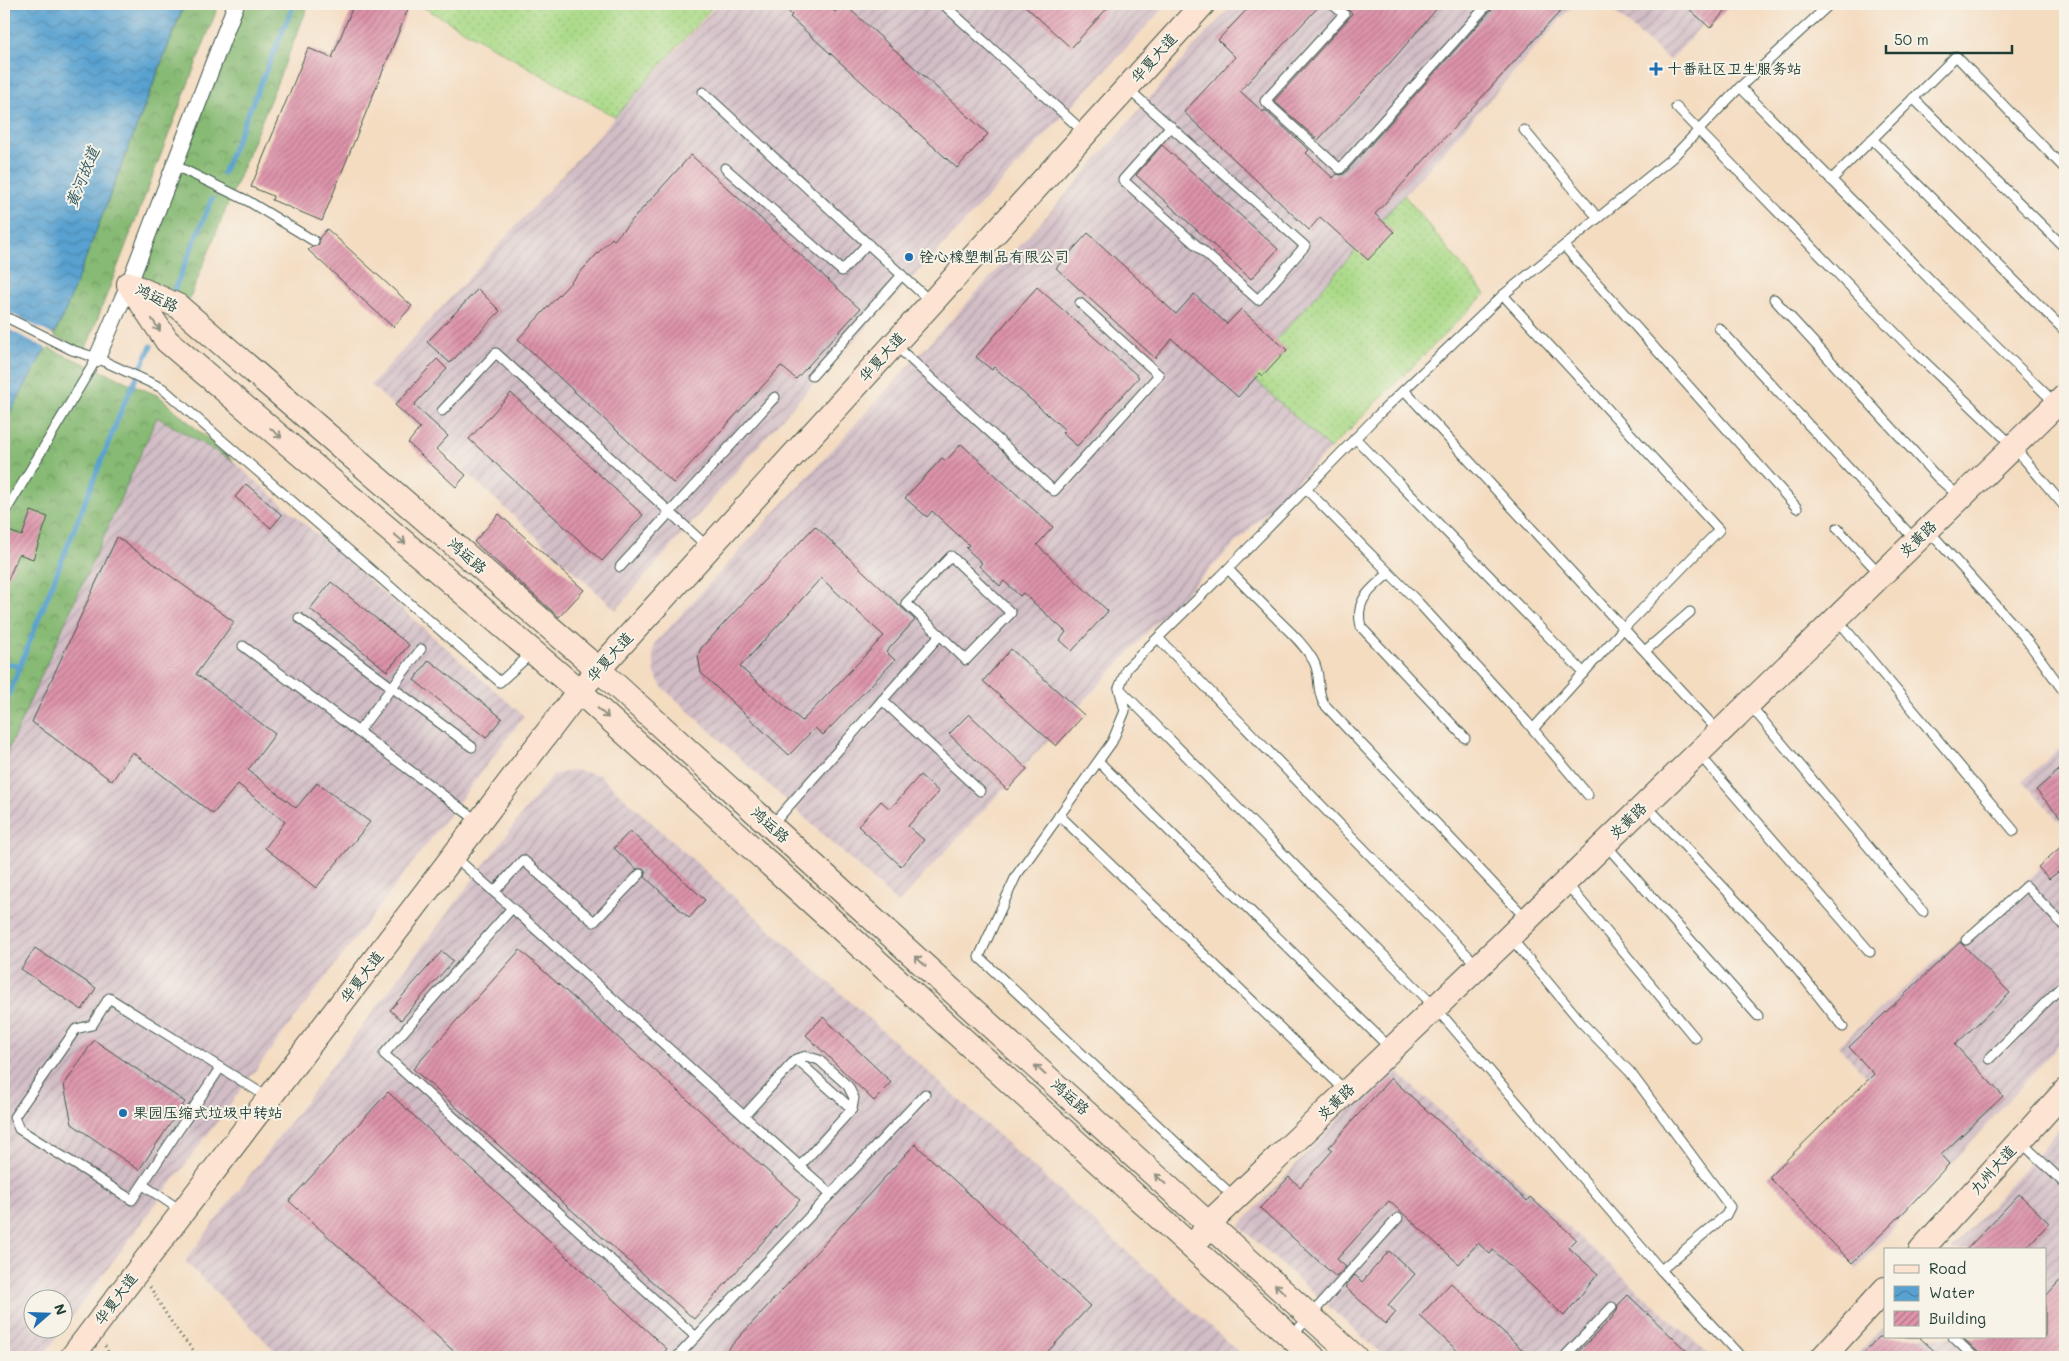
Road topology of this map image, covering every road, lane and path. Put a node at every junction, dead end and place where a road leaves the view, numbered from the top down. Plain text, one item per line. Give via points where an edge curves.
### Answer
1 (236, 4) edge
2 (917, 4) edge
3 (931, 4) edge
4 (944, 4) edge
5 (1203, 4) edge
6 (1332, 4) edge
7 (1488, 4) edge
8 (1830, 4) edge
9 (1127, 87) junction
10 (1740, 87) junction
11 (703, 92) dead end
12 (1914, 98) junction
13 (1676, 107) dead end
14 (1170, 126) junction
15 (1524, 130) dead end
16 (1699, 130) junction
17 (1085, 133) junction
18 (1872, 139) junction
19 (174, 165) junction
20 (725, 168) dead end
21 (2065, 169) edge
22 (1831, 180) junction
23 (1598, 218) junction
24 (314, 241) dead end
25 (868, 244) junction
26 (1564, 246) junction
27 (2065, 248) edge
28 (902, 275) junction
29 (129, 284) junction
30 (1503, 295) junction
31 (1774, 299) dead end
32 (932, 302) junction
33 (1080, 303) dead end
34 (4, 316) edge
35 (1719, 328) dead end
36 (2065, 331) edge
37 (894, 344) junction
38 (97, 358) junction
39 (812, 376) dead end
40 (1404, 390) junction
41 (775, 397) dead end
42 (2061, 400) edge
43 (442, 410) dead end
44 (1355, 438) junction
45 (2014, 446) junction
46 (1306, 489) junction
47 (1960, 498) junction
48 (2065, 507) edge
49 (1796, 508) dead end
50 (670, 512) junction
51 (4, 514) edge
52 (1837, 528) dead end
53 (1922, 536) junction
54 (709, 548) junction
55 (620, 567) dead end
56 (1228, 569) junction
57 (1389, 573) junction
58 (1881, 576) junction
59 (1690, 612) dead end
60 (299, 618) dead end
61 (1836, 618) junction
62 (1624, 628) junction
63 (940, 635) junction
64 (1158, 638) junction
65 (243, 646) dead end
66 (421, 649) dead end
67 (1645, 651) junction
68 (534, 652) junction
69 (598, 669) junction
70 (1584, 673) junction
71 (392, 687) junction
72 (1119, 688) junction
73 (579, 691) junction
74 (2065, 693) edge
75 (882, 700) junction
76 (1749, 703) junction
77 (1533, 729) junction
78 (358, 732) junction
79 (1719, 732) junction
80 (1465, 738) dead end
81 (472, 746) dead end
82 (1698, 753) junction
83 (1099, 762) junction
84 (980, 791) dead end
85 (1588, 794) dead end
86 (1645, 804) junction
87 (1058, 815) junction
88 (479, 823) junction
89 (771, 826) junction
90 (2014, 830) dead end
91 (1604, 844) junction
92 (454, 856) junction
93 (640, 874) dead end
94 (1565, 882) junction
95 (494, 892) junction
96 (512, 908) junction
97 (1519, 911) dead end
98 (1923, 912) dead end
99 (2065, 927) edge
100 (1509, 936) junction
101 (1966, 940) dead end
102 (1870, 952) dead end
103 (1478, 966) junction
104 (2065, 983) edge
105 (1435, 1007) junction
106 (1758, 1016) dead end
107 (1843, 1027) dead end
108 (1695, 1038) dead end
109 (1392, 1049) junction
110 (796, 1059) junction
111 (1989, 1059) dead end
112 (220, 1068) junction
113 (2065, 1091) edge
114 (1347, 1092) junction
115 (925, 1094) dead end
116 (269, 1099) junction
117 (852, 1109) junction
118 (744, 1116) junction
119 (2020, 1141) junction
120 (800, 1166) junction
121 (2065, 1184) edge
122 (143, 1185) junction
123 (831, 1194) junction
124 (1235, 1198) junction
125 (183, 1212) junction
126 (1398, 1218) dead end
127 (1209, 1223) junction
128 (1193, 1248) junction
129 (1923, 1248) edge
130 (139, 1269) junction
131 (1661, 1270) junction
132 (1884, 1290) edge
133 (1612, 1307) dead end
134 (1310, 1316) junction
135 (696, 1337) junction
136 (1291, 1337) junction
137 (1954, 1338) edge
138 (72, 1357) edge
139 (201, 1357) edge
140 (676, 1357) edge
141 (1313, 1357) edge
142 (1355, 1357) edge
143 (1564, 1357) edge
144 (1741, 1357) edge
145 (1823, 1357) edge
146 (1974, 1357) edge

1 - 19 street
2 - 3 lane
4 - 17 lane
5 - 9 street, 华夏大道
6 - 7 lane via 1344,14 1265,101 1340,169
8 - 10 lane
9 - 14 lane
9 - 17 street, 华夏大道
10 - 16 lane
10 - 22 lane
11 - 25 lane
12 - 18 lane
12 - 21 lane via 1956,56
12 - 27 lane
13 - 16 lane
14 - 14 lane via 1305,246 1258,300 1123,180
15 - 23 lane
16 - 23 lane via 1672,158
16 - 45 lane via 1911,349
17 - 32 street, 华夏大道
18 - 22 lane
18 - 36 lane
19 - 24 lane via 248,201
19 - 29 street
20 - 25 lane via 842,271
22 - 42 lane via 1959,310
23 - 26 lane
25 - 28 lane
26 - 30 lane
26 - 49 lane
28 - 32 lane
28 - 39 lane
29 - 38 street
29 -> 68 street, 鸿运路 via 167,340
29 - 69 street, 鸿运路 via 178,306
30 - 40 lane
30 - 62 lane via 1719,530
31 - 47 lane
32 - 37 street, 华夏大道
33 - 37 lane via 1159,375 1054,491
34 - 38 lane via 72,350
35 - 53 lane
37 - 54 street, 华夏大道
38 - 51 lane
38 - 68 lane via 162,388 500,682
40 - 44 lane
40 - 62 lane
41 - 50 lane
42 - 45 street, 炎黄路
43 - 50 lane via 496,353
44 - 46 lane
44 - 70 lane
45 - 47 street, 炎黄路
45 - 48 lane
46 - 56 lane
46 - 57 lane
47 - 53 street, 炎黄路
50 - 54 lane
50 - 55 lane
52 - 58 lane
53 - 58 street, 炎黄路
53 - 74 lane via 2024,635
54 - 69 street, 华夏大道
56 - 64 lane
56 - 97 lane via 1304,646 1319,675 1319,695 1324,704
57 - 77 lane
57 - 80 lane via 1360,604 1358,616 1361,627
58 - 61 street, 炎黄路
59 - 67 lane
60 - 71 lane
61 - 76 street, 炎黄路
61 - 90 lane
62 - 67 lane
62 - 70 lane
63 - 63 lane via 966,660 1011,613 951,556 906,603
63 - 75 lane
64 - 72 lane via 1127,668
64 - 103 lane
65 - 78 lane
66 - 71 lane
67 - 79 lane
68 - 73 street, 鸿运路
69 - 73 street, 华夏大道
69 - 89 street, 鸿运路
70 - 77 lane
71 - 78 lane
71 - 81 lane
72 - 83 lane via 1125,711
72 - 105 lane
73 - 88 street, 华夏大道
73 -> 128 street, 鸿运路
75 - 84 lane
75 - 89 lane
76 - 79 street, 炎黄路
76 - 98 lane
77 - 85 lane
78 - 88 lane
79 - 82 street, 炎黄路
82 - 86 street, 炎黄路
82 - 102 lane
83 - 87 lane
83 - 109 lane
86 - 91 street, 炎黄路
86 - 107 lane via 1776,943
87 - 114 lane
87 - 124 lane via 1016,876 979,957
88 - 92 street, 华夏大道
127 -> 89 street, 鸿运路
91 - 94 street, 炎黄路
91 - 106 lane
92 - 95 lane
92 - 116 street, 华夏大道
93 - 95 lane via 594,922 523,860
94 - 100 street, 炎黄路
94 - 108 lane
95 - 96 lane
96 - 118 lane
96 - 135 lane via 384,1054
99 - 101 lane via 2026,886
100 - 103 street, 炎黄路
100 - 131 lane via 1581,1022 1630,1072 1730,1207 1726,1215
103 - 105 street, 炎黄路
104 - 111 lane
105 - 109 street, 炎黄路
105 - 131 lane
109 - 114 street, 炎黄路
110 - 117 lane
110 - 117 lane via 814,1057 826,1066 848,1086 854,1098
110 - 118 lane
112 - 116 lane
112 - 122 lane
112 - 122 lane via 109,998 92,1025 76,1030 14,1117 19,1129 132,1200
113 - 119 street, 九州大道
114 - 124 street, 炎黄路
115 - 123 lane
116 - 125 street, 华夏大道
117 - 120 lane
118 - 120 lane
119 - 121 lane
119 - 129 street, 九州大道
120 - 123 lane
122 - 125 lane
123 - 135 lane
124 - 127 street, 炎黄路
125 - 130 street, 华夏大道
126 - 134 lane
127 - 128 street, 炎黄路
134 -> 127 street, 鸿运路
128 - 136 street, 鸿运路
130 - 138 street, 华夏大道
130 - 139 path via 178,1331
131 - 144 lane
132 - 145 street
133 - 143 lane
134 - 136 lane
134 - 142 street, 鸿运路
135 - 140 lane
136 - 141 street, 鸿运路
137 - 146 lane

